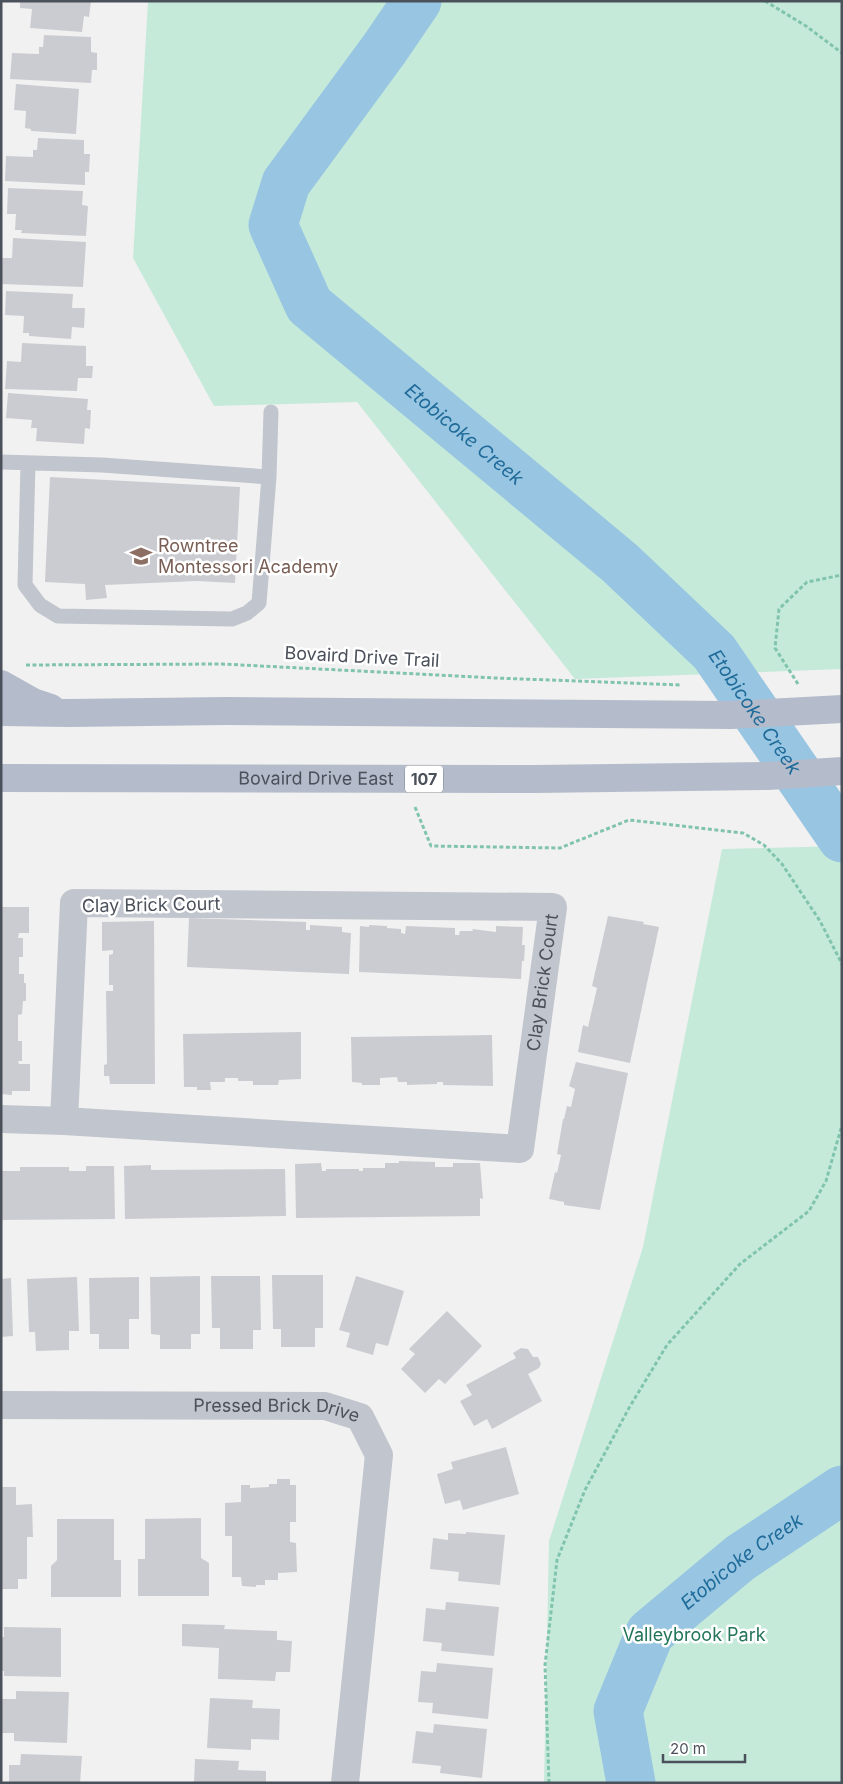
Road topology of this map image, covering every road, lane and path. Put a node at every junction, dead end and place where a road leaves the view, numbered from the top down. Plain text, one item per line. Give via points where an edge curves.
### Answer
1 (764, 1) edge
2 (842, 53) edge
3 (271, 412) dead end
4 (1, 462) edge
5 (28, 463) junction
6 (268, 476) junction
7 (842, 575) edge
8 (9, 674) edge
9 (683, 685) dead end
10 (798, 685) dead end
11 (842, 709) edge
12 (1, 712) edge
13 (69, 713) junction
14 (842, 771) edge
15 (1, 778) edge
16 (404, 778) junction
17 (842, 964) edge
18 (1, 1119) edge
19 (64, 1121) junction
20 (842, 1125) edge
21 (1, 1405) edge
22 (345, 1783) edge
23 (549, 1783) edge

1 - 2 path
3 - 6 lane
4 - 5 lane
5 - 6 lane
5 - 6 lane via 25,586 40,605 58,616 232,619 246,613 259,602
7 - 10 path via 807,582 779,609 775,648
8 - 9 path, Bovaird Drive Trail via 26,665 222,664
8 - 13 main road via 33,702
11 - 13 main road, bridge via 731,715
12 - 13 main road
14 - 16 main road, Bovaird Drive East / 107 via 768,776
15 - 16 main road, Bovaird Drive East / 107
16 - 17 path via 431,846 560,848 629,820 743,833 764,846 782,864 820,921
18 - 19 street, Clay Brick Court
19 - 19 street, Clay Brick Court via 520,1149 552,906 74,903
20 - 23 path via 826,1181 809,1211 740,1264 667,1345 628,1408 585,1490 557,1560 544,1665
21 - 22 street, Pressed Brick Drive via 325,1406 360,1417 378,1455

